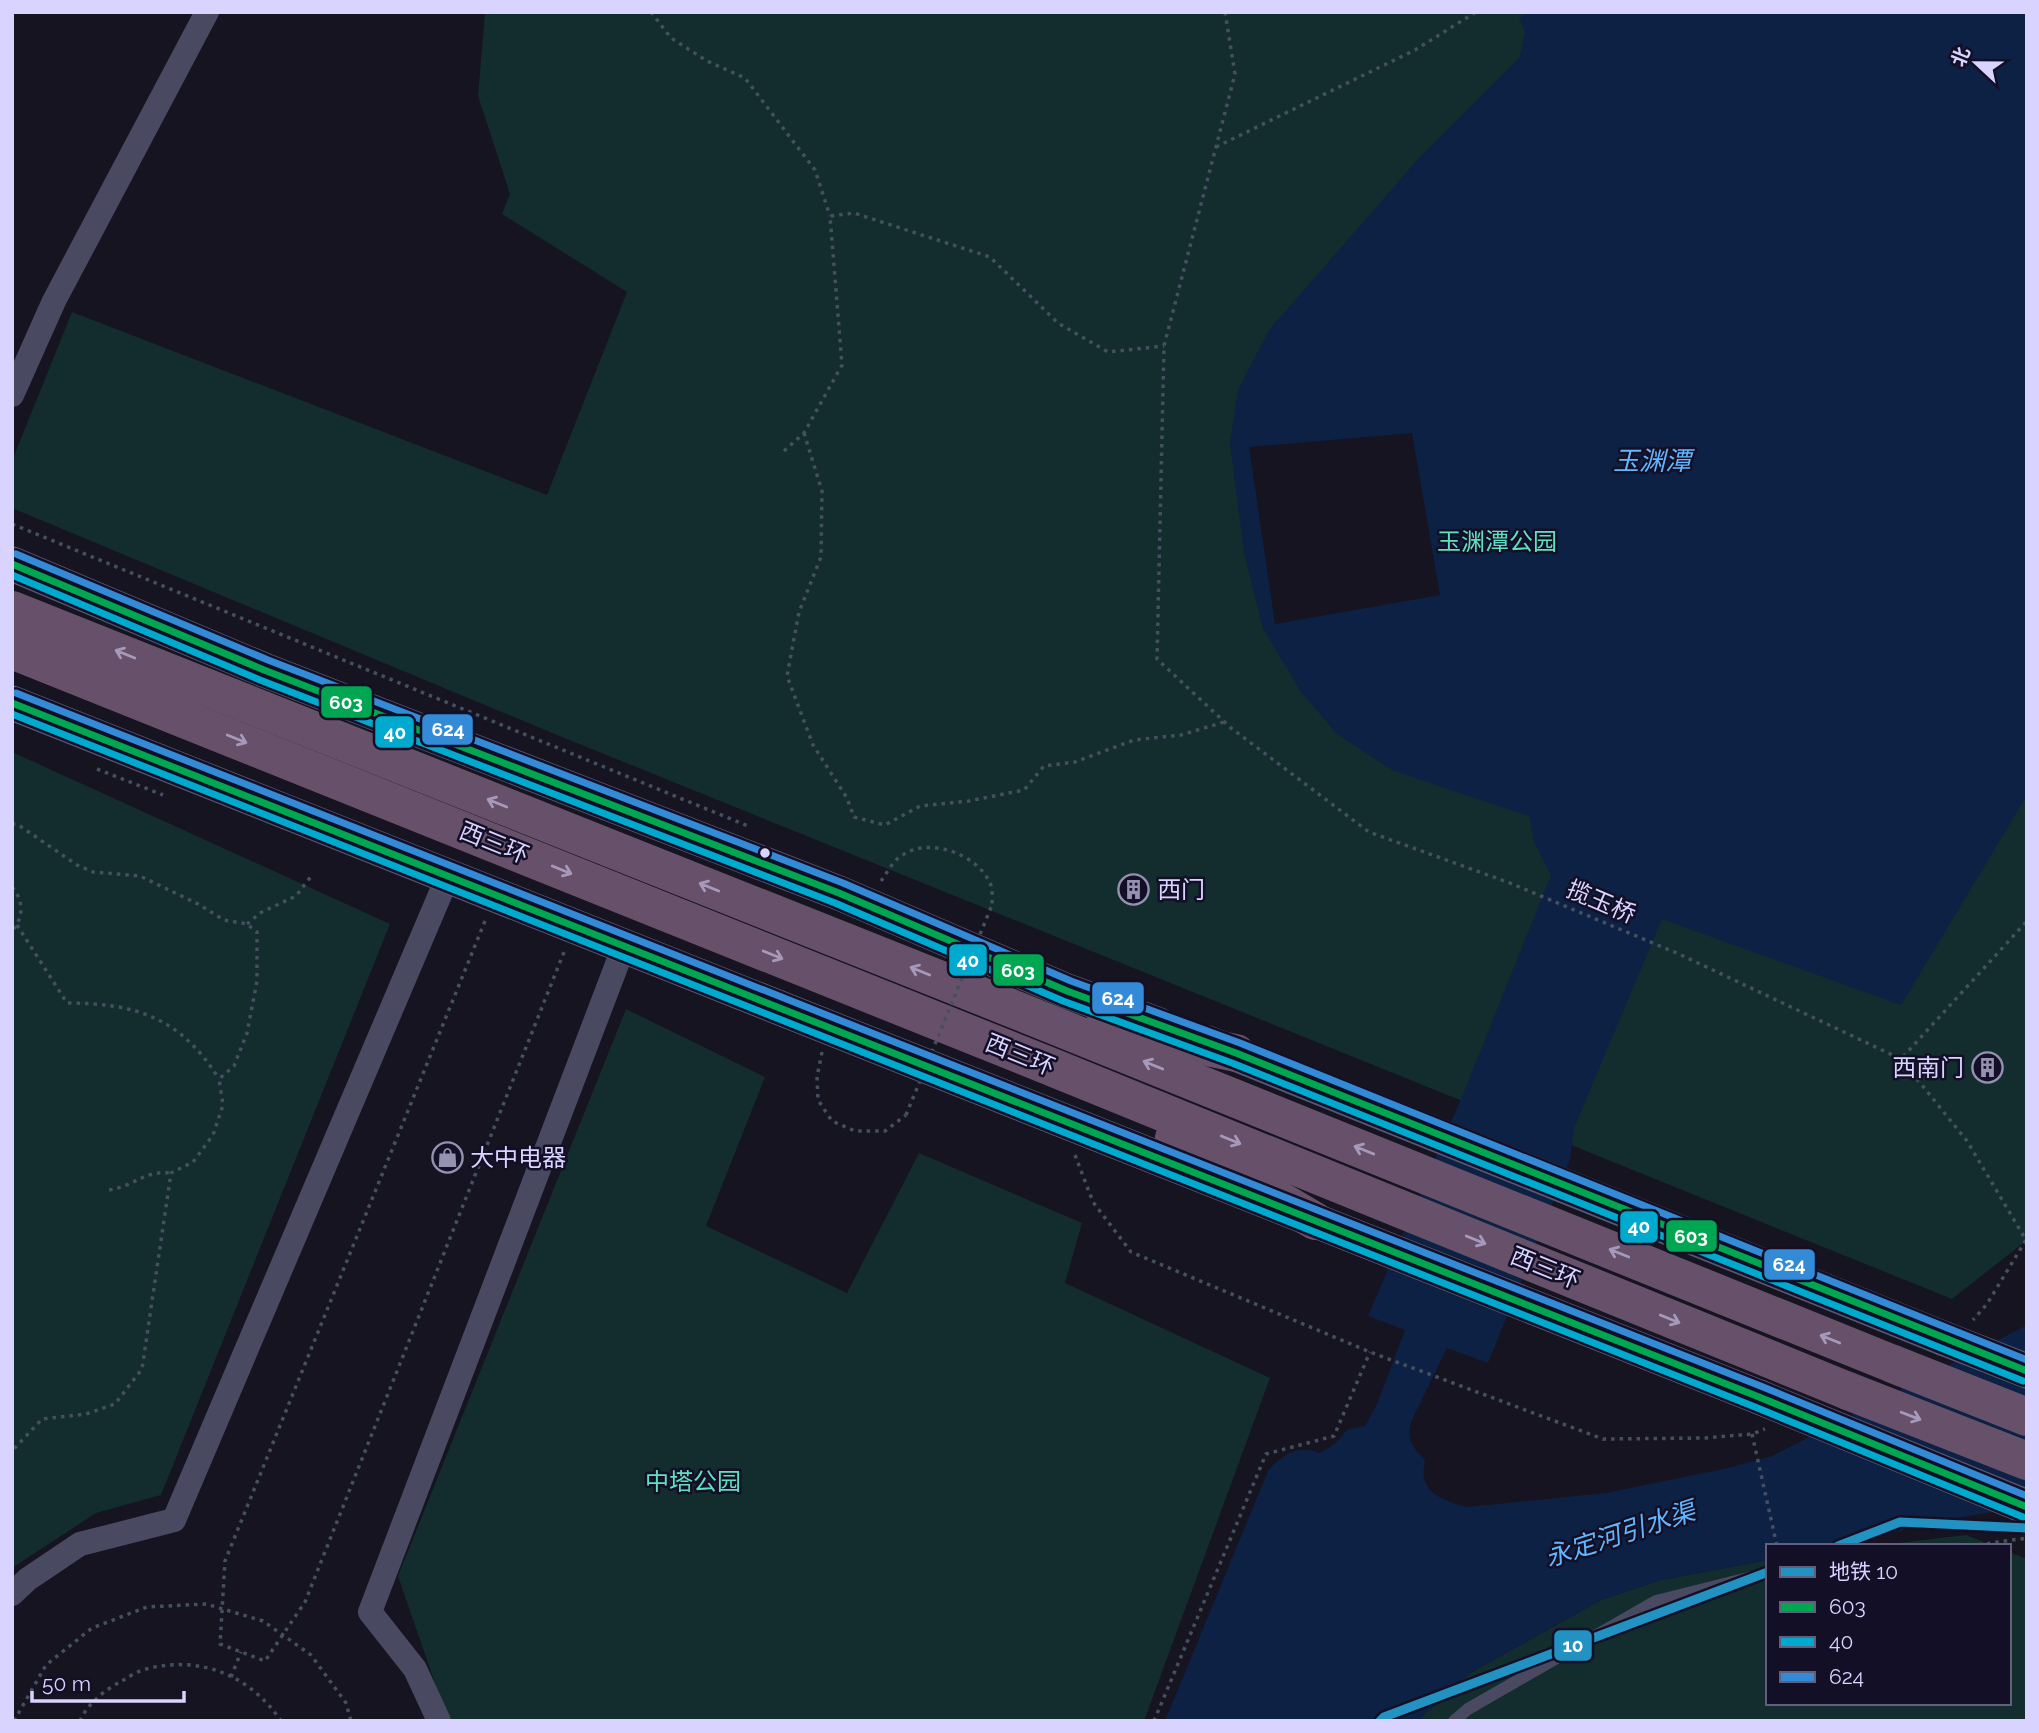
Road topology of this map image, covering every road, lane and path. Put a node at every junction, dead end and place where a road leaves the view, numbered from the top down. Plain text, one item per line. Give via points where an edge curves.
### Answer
1 (207, 12) edge
2 (651, 12) edge
3 (1225, 12) edge
4 (1476, 12) edge
5 (1216, 147) junction
6 (830, 216) junction
7 (22, 345) edge
8 (1164, 346) junction
9 (12, 395) edge
10 (804, 433) junction
11 (784, 451) dead end
12 (12, 524) edge
13 (15, 573) edge
14 (12, 610) edge
15 (12, 650) edge
16 (181, 697) junction
17 (12, 704) edge
18 (1224, 722) junction
19 (12, 824) edge
20 (754, 829) dead end
21 (312, 875) dead end
22 (447, 876) junction
23 (869, 876) dead end
24 (12, 887) edge
25 (485, 920) dead end
26 (2027, 921) edge
27 (247, 924) junction
28 (17, 925) junction
29 (12, 931) edge
30 (624, 946) junction
31 (565, 950) dead end
32 (1006, 1006) junction
33 (822, 1050) dead end
34 (1236, 1053) junction
35 (1901, 1059) junction
36 (1054, 1068) junction
37 (219, 1079) junction
38 (1071, 1147) dead end
39 (171, 1173) junction
40 (109, 1190) dead end
41 (1315, 1221) junction
42 (1957, 1332) junction
43 (1370, 1352) junction
44 (2027, 1371) edge
45 (1767, 1412) junction
46 (2027, 1417) edge
47 (1752, 1434) junction
48 (12, 1451) edge
49 (2027, 1461) edge
50 (2027, 1507) edge
51 (2027, 1538) edge
52 (1777, 1544) edge
53 (1984, 1544) edge
54 (1766, 1574) edge
55 (12, 1594) edge
56 (223, 1609) junction
57 (283, 1635) junction
58 (241, 1652) junction
59 (231, 1676) junction
60 (14, 1721) edge
61 (80, 1721) edge
62 (281, 1721) edge
63 (351, 1721) edge
64 (439, 1721) edge
65 (1154, 1721) edge
66 (1454, 1721) edge

1 - 7 street via 54,301
2 - 6 path via 671,38 745,78 815,170
3 - 5 path, 揽玉桥 via 1235,74
4 - 5 path via 1415,50
5 - 8 path, 揽玉桥
6 - 8 path via 854,213 990,257 1058,323 1108,352
6 - 10 path via 842,365
7 - 9 street
8 - 18 path, 揽玉桥 via 1157,659
10 - 11 path
10 - 18 path via 822,491 821,557 799,612 787,676 813,746 854,817 885,825 920,806 1024,790 1044,766 1075,762 1134,740 1181,735
12 - 20 path
13 - 34 street via 839,893 1067,991
16 -> 14 highway, 西三环
15 - 16 highway, 西三环
32 -> 16 highway, 西三环
16 -> 36 highway, 西三环
17 - 22 street
18 - 35 path, 揽玉桥 via 1369,832 1510,883 1679,954
19 - 27 path via 93,872 140,876 224,920
21 - 27 path via 296,896
22 - 30 street
22 - 55 street via 174,1520 80,1544
23 - 33 path, bridge via 882,881 903,854 923,848 946,849 973,861 991,884 992,905 906,1115 885,1131 855,1131 832,1121 818,1100
24 - 28 path via 21,906
25 - 56 path via 225,1561
26 - 35 path
27 - 37 path via 257,932 257,981 243,1044 234,1066
28 - 29 path
28 - 37 path via 67,1003 128,1009 174,1028 192,1042
30 - 41 street
30 - 64 street via 370,1612 415,1669
31 - 57 path via 305,1602
32 - 34 highway
46 -> 32 highway, 西三环, bridge
34 - 42 street via 1570,1188
35 - 42 path via 1967,1142 2026,1240 1987,1304
36 - 41 highway
36 -> 49 highway, 西三环, bridge
37 - 39 path via 223,1105 213,1135 193,1162
38 - 43 path via 1093,1202 1131,1252
39 - 40 path via 156,1171 125,1188
39 - 48 path via 142,1369 115,1404 86,1414 42,1419
41 - 45 street via 1524,1304
42 - 44 street, bridge
43 - 47 path via 1603,1439
43 - 65 path via 1334,1436 1266,1454
45 - 47 path
45 - 50 street, bridge
47 - 52 path
51 - 53 path
54 - 66 lane via 1656,1601
56 - 57 path via 263,1621
56 - 58 path via 220,1644
56 - 60 path via 206,1604 147,1606 92,1628 47,1665
57 - 58 path via 265,1661
57 - 63 path via 311,1655 346,1703
58 - 59 path
59 - 61 path via 182,1663 144,1669 110,1687
59 - 62 path via 254,1689

